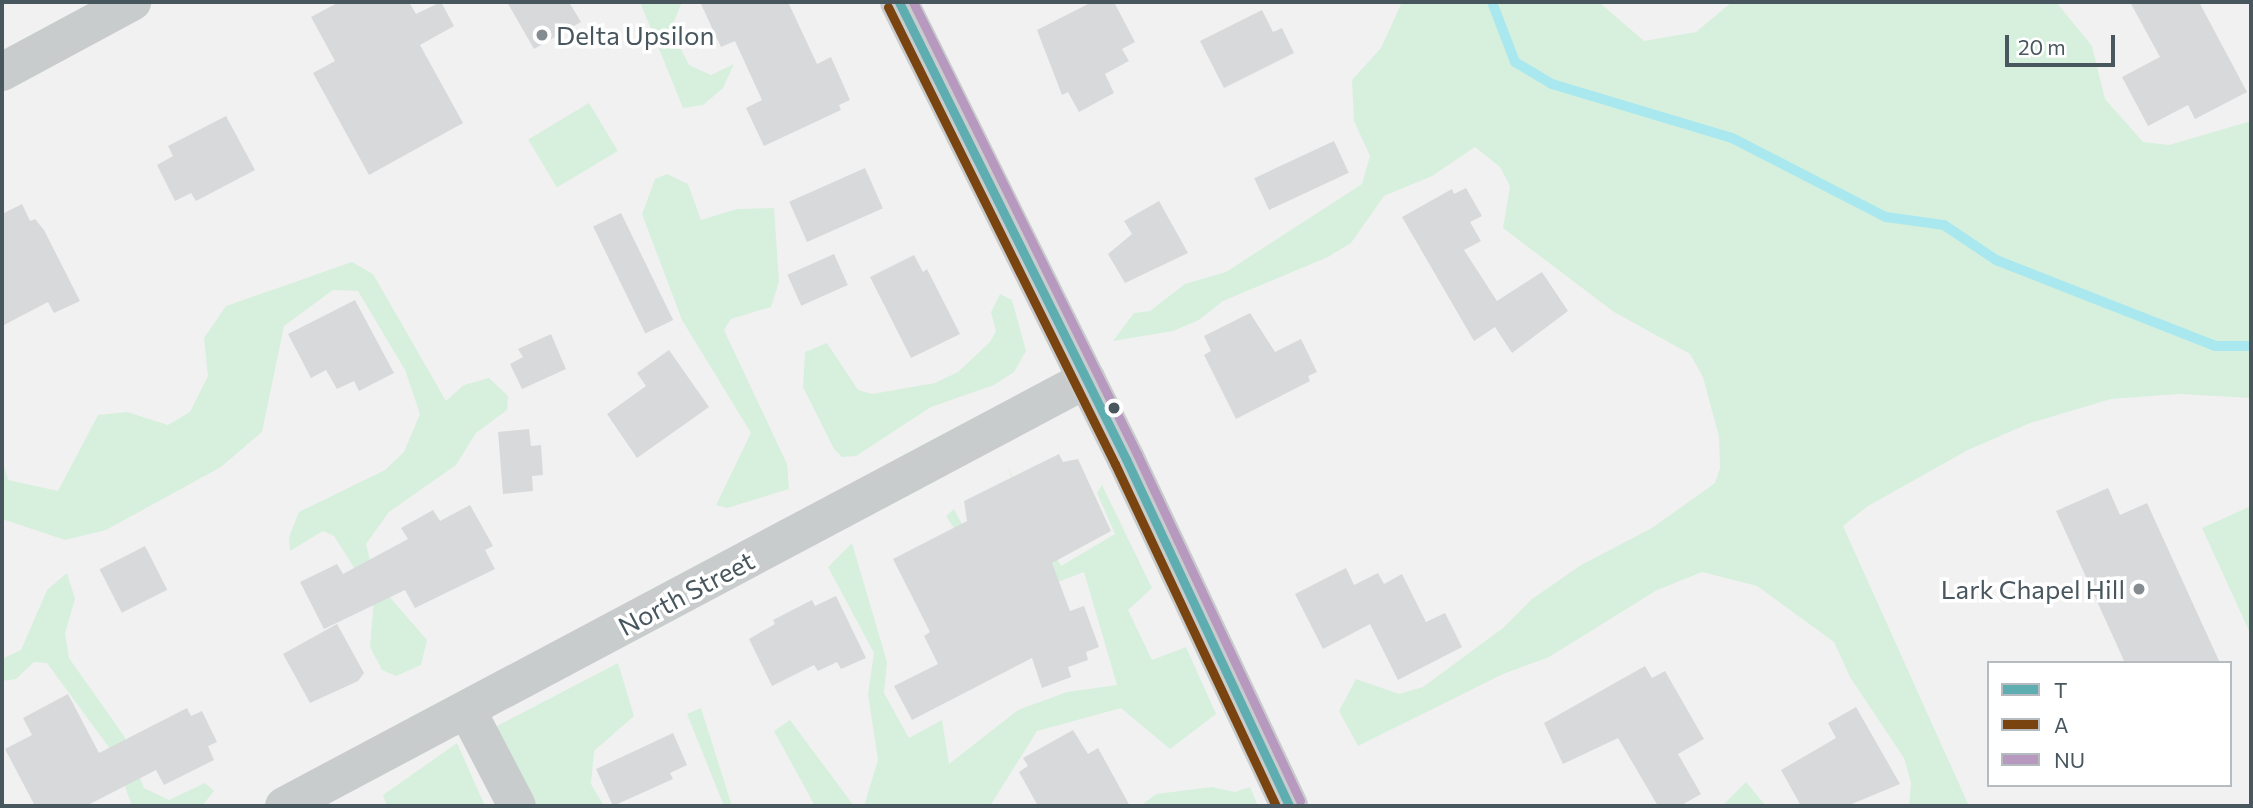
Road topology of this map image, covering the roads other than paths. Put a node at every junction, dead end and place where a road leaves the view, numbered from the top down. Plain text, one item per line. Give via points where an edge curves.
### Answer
1 (132, 2) edge
2 (899, 2) edge
3 (2, 72) edge
4 (1087, 379) junction
5 (467, 710) junction
6 (284, 806) edge
7 (517, 806) edge
8 (1289, 806) edge

1 - 3 street
2 - 4 street
4 - 5 street, North Street
4 - 8 street
5 - 6 street, North Street
5 - 7 street

